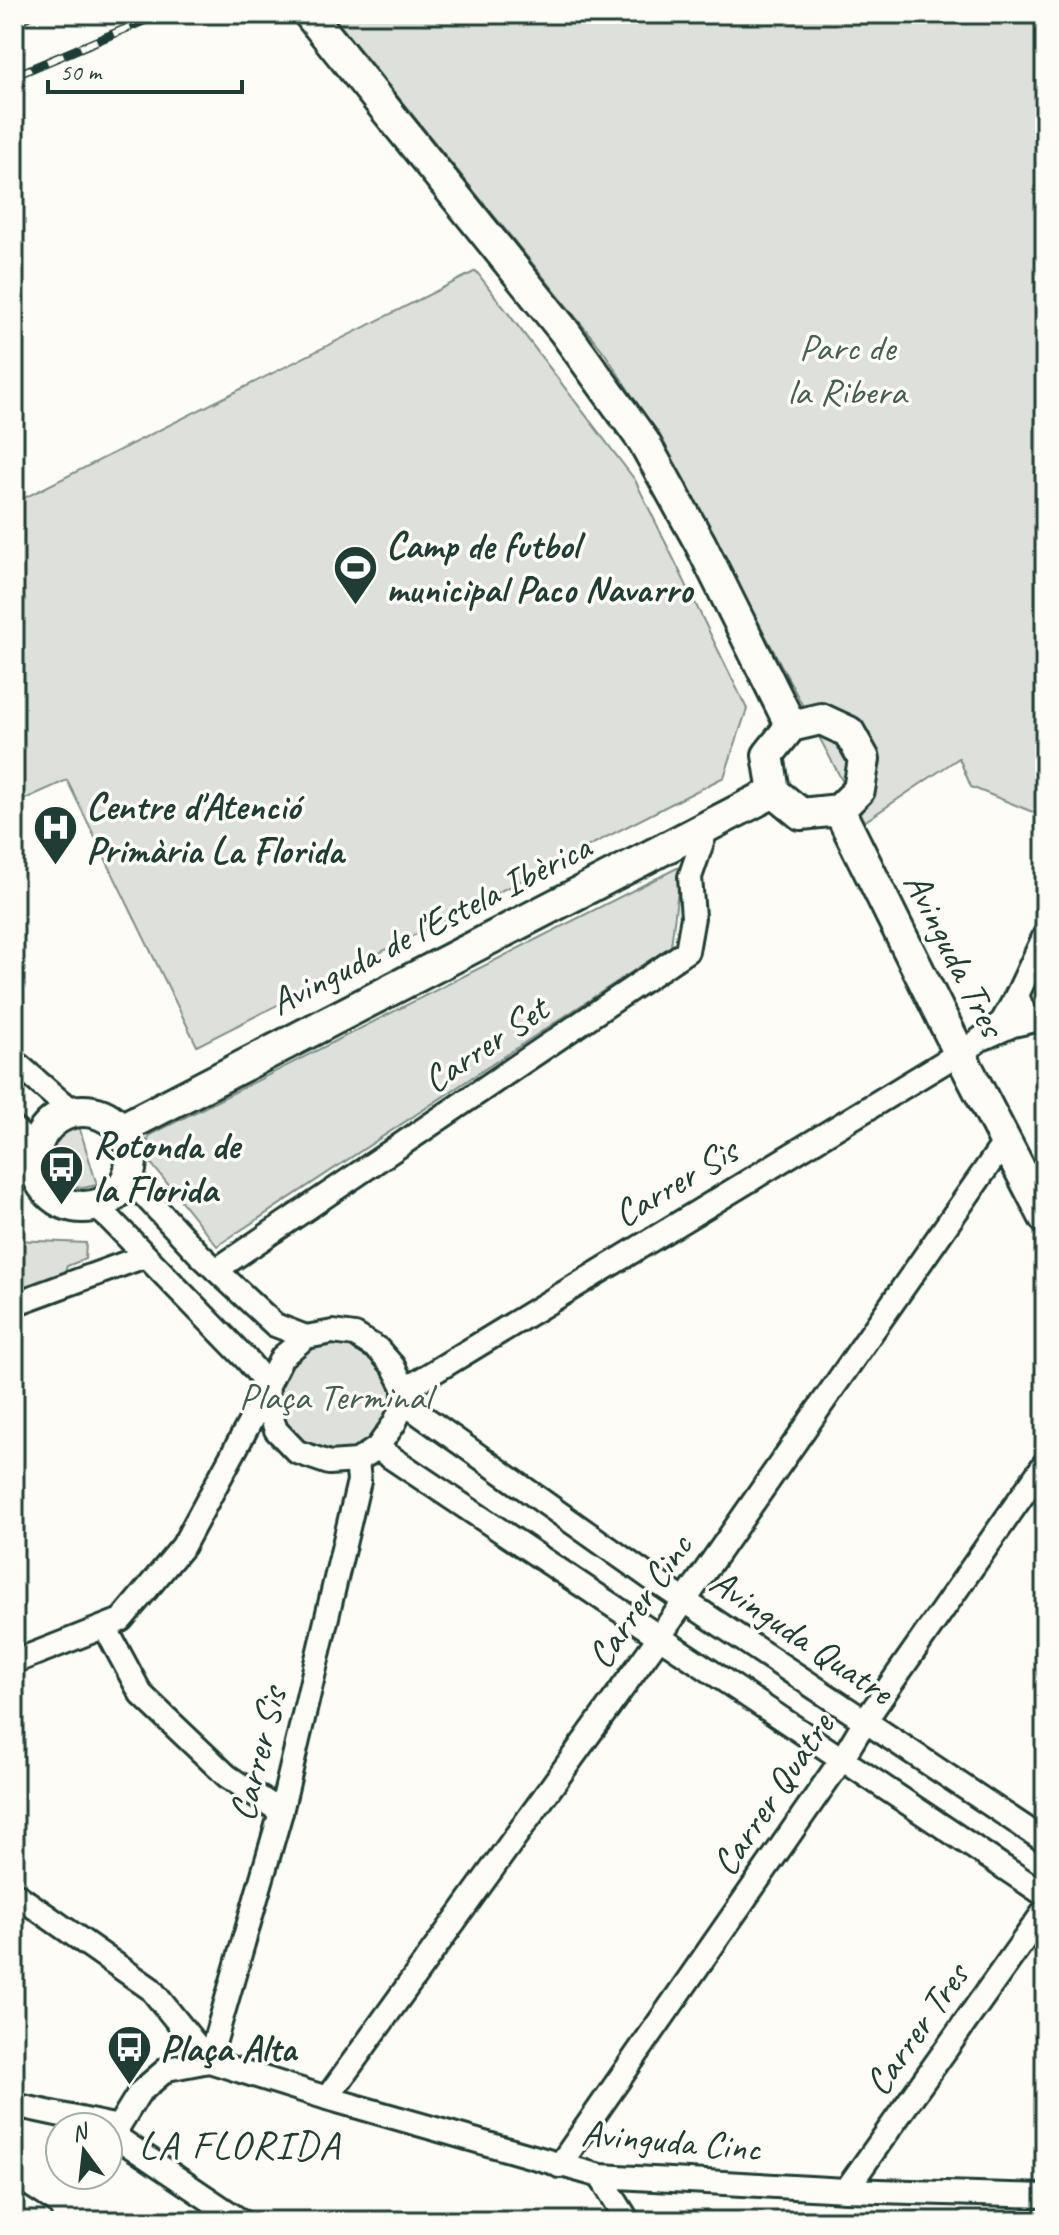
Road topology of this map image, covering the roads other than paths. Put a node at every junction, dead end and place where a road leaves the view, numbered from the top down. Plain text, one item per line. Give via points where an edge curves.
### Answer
1 (309, 14) edge
2 (791, 726) junction
3 (774, 792) junction
4 (839, 810) junction
5 (708, 825) junction
6 (1045, 935) edge
7 (1017, 995) junction
8 (1038, 1024) edge
9 (972, 1045) junction
10 (14, 1061) edge
11 (74, 1110) junction
12 (123, 1128) junction
13 (14, 1129) edge
14 (1006, 1140) junction
15 (29, 1176) edge
16 (129, 1179) junction
17 (95, 1206) junction
18 (1045, 1218) edge
19 (145, 1256) junction
20 (216, 1270) junction
21 (14, 1304) edge
22 (306, 1337) junction
23 (268, 1394) junction
24 (404, 1395) junction
25 (377, 1448) junction
26 (357, 1461) junction
27 (1045, 1463) edge
28 (683, 1600) junction
29 (105, 1627) junction
30 (660, 1636) junction
31 (14, 1662) edge
32 (865, 1721) junction
33 (842, 1759) junction
34 (281, 1812) junction
35 (1045, 1841) edge
36 (14, 1893) edge
37 (1045, 1895) edge
38 (1045, 1910) edge
39 (209, 2061) junction
40 (327, 2098) junction
41 (14, 2105) edge
42 (44, 2111) edge
43 (124, 2117) edge
44 (124, 2142) edge
45 (559, 2166) junction
46 (600, 2176) junction
47 (846, 2190) junction
48 (1045, 2196) edge
49 (14, 2204) edge
50 (40, 2221) edge
51 (241, 2221) edge
52 (628, 2221) edge

1 - 2 main road via 564,331 644,442
2 - 3 main road via 768,755
2 - 4 main road via 821,719 849,732 864,759 859,790
3 - 4 main road via 801,814
3 - 5 main road, Avinguda de l'Estela Ibèrica
4 - 9 main road, Avinguda Tres
5 - 12 main road, Avinguda de l'Estela Ibèrica
5 - 20 street, Carrer Set via 690,877 693,917 687,951
6 - 7 street
7 - 8 street
7 - 9 street via 1002,1022
8 - 9 street via 1013,1025
9 - 14 main road, Avinguda Tres
9 - 24 street, Carrer Sis via 414,1384
10 - 11 street
11 - 12 main road via 108,1115
11 - 15 main road via 48,1125 38,1138
12 - 16 main road via 132,1147
13 - 15 street via 25,1140
14 - 18 main road, Avinguda Tres
14 - 28 street, Carrer Cinc
15 - 17 main road via 57,1200 73,1207
16 - 17 main road
16 - 20 street
17 - 19 street
19 - 21 street
19 - 23 street via 247,1360
20 - 22 street via 275,1325
22 - 23 street via 282,1357
22 - 24 street via 355,1335 393,1366
23 - 26 street via 276,1430 297,1452 329,1463
23 - 29 street via 183,1546 121,1620
24 - 25 street via 394,1424
24 - 28 street, Avinguda Quatre
25 - 26 street
25 - 30 street, Avinguda Quatre
26 - 34 street, Carrer Sis via 359,1481
27 - 32 street, Carrer Quatre
28 - 30 street, Carrer Cinc
28 - 32 street, Avinguda Quatre
29 - 31 street
29 - 34 street via 141,1694 227,1776
30 - 33 street, Avinguda Quatre
30 - 40 street, Carrer Cinc
32 - 33 street, Carrer Quatre
32 - 35 street, Avinguda Quatre
33 - 37 street, Avinguda Quatre
33 - 45 street, Carrer Quatre
34 - 39 street, Carrer Sis
36 - 39 street via 151,1989
38 - 47 street, Carrer Tres
39 - 40 street, Avinguda Cinc
39 - 43 street via 167,2069 139,2093
40 - 45 street, Avinguda Cinc
41 - 42 street
44 - 51 street
45 - 46 street, Avinguda Cinc
46 - 47 street, Avinguda Cinc
46 - 52 street
47 - 48 street, Avinguda Cinc
49 - 50 street

